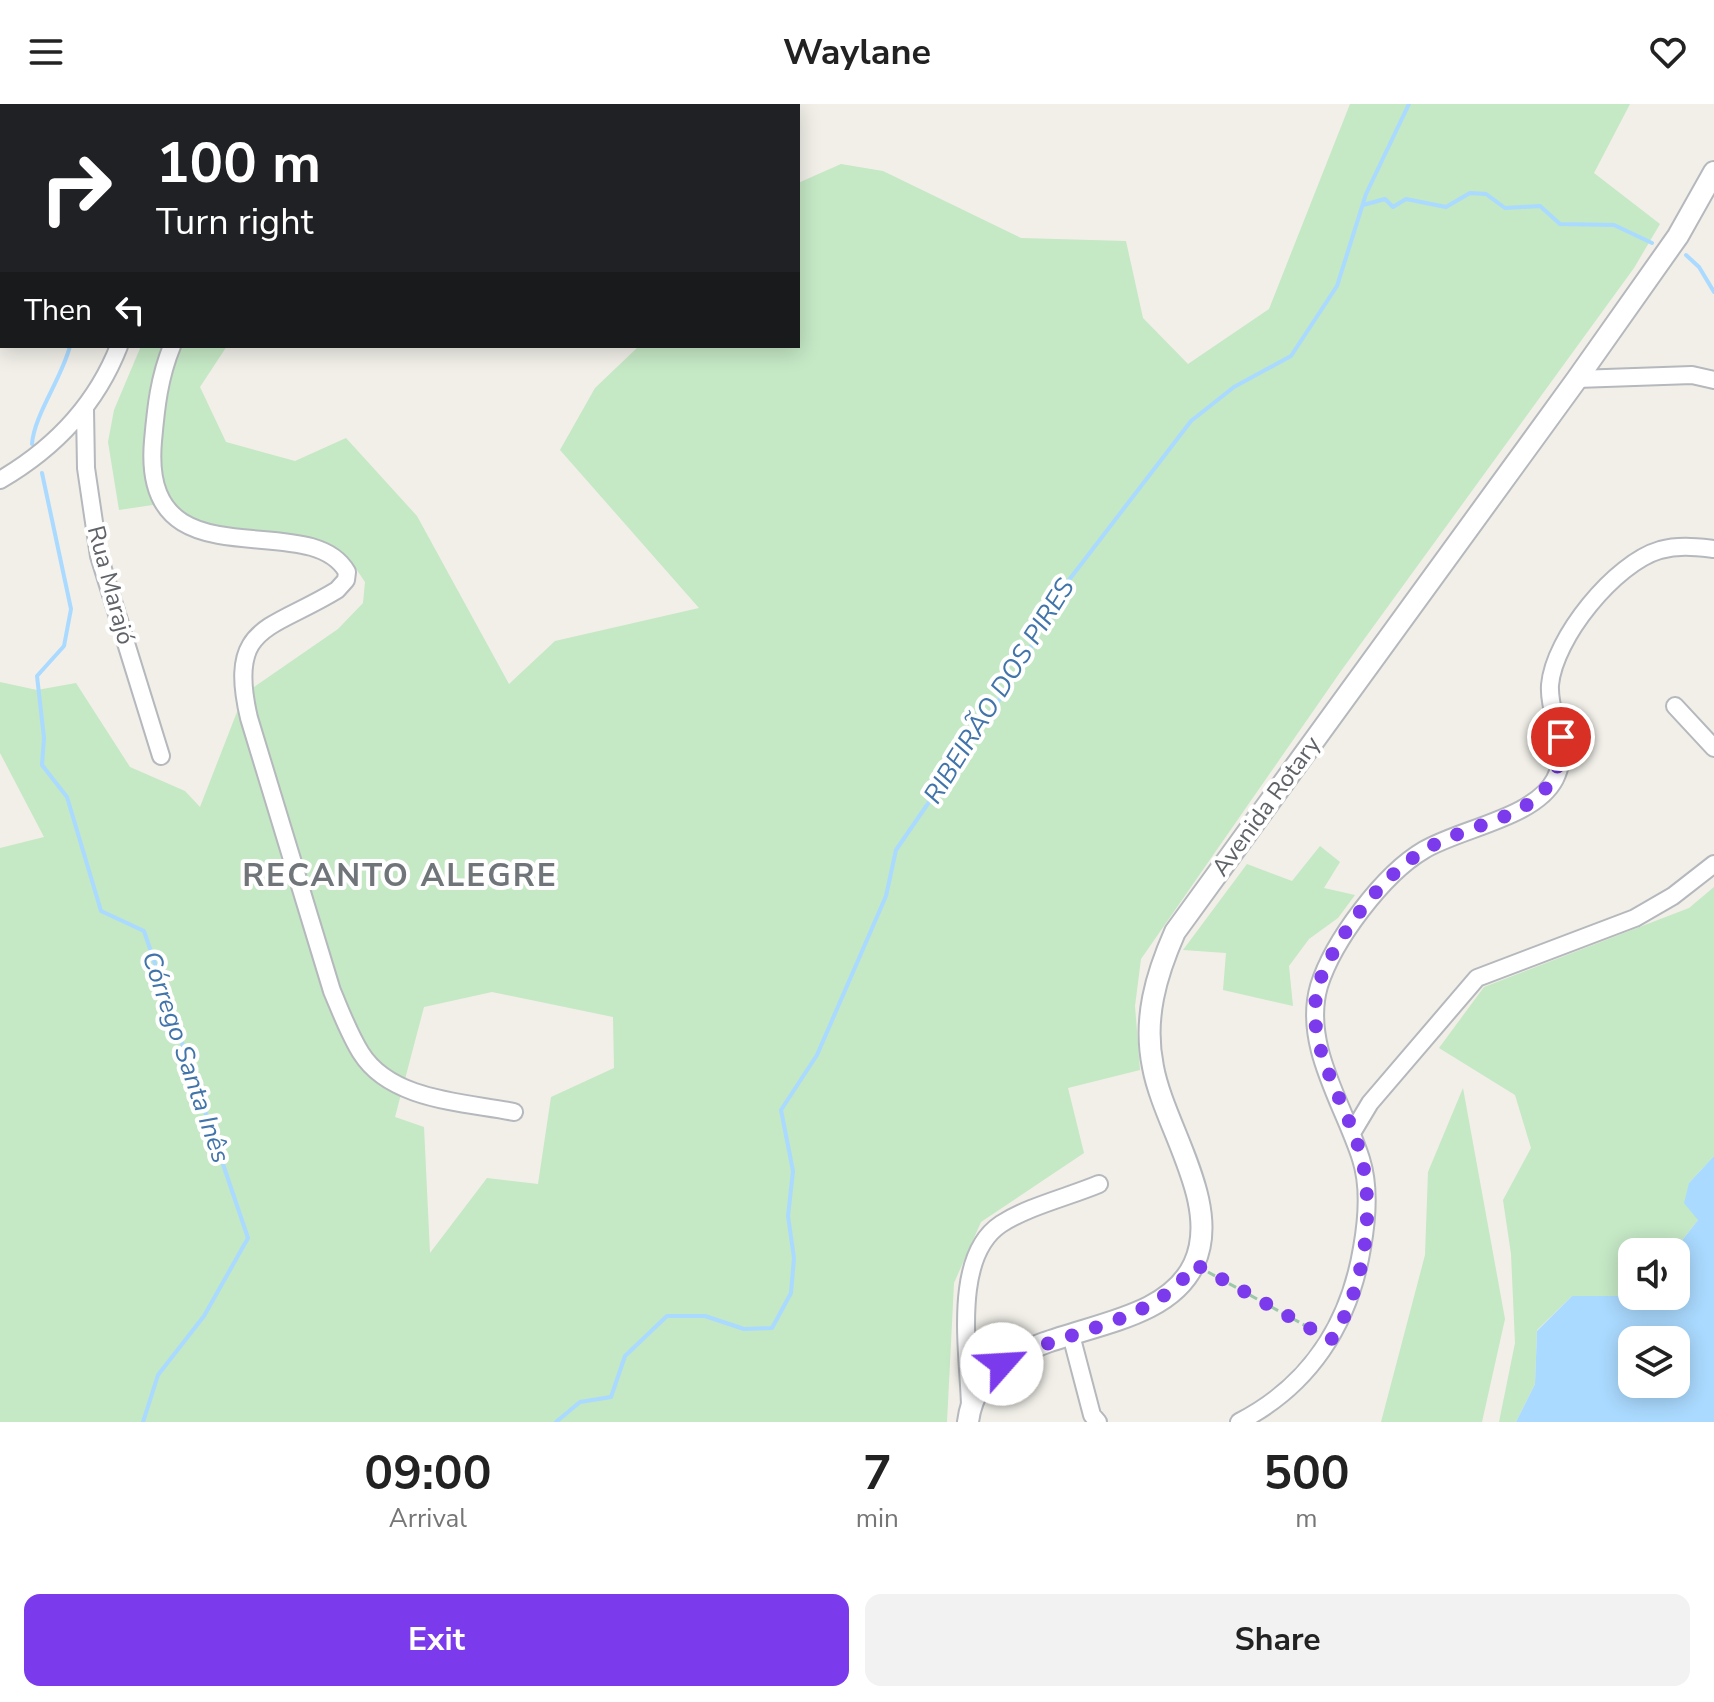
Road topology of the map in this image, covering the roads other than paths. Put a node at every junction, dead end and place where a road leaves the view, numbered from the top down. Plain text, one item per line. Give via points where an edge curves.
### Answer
1 (1714, 172) edge
2 (118, 348) edge
3 (171, 348) edge
4 (1577, 379) junction
5 (1714, 380) edge
6 (85, 409) junction
7 (0, 480) edge
8 (1714, 549) edge
9 (1675, 706) dead end
10 (1714, 748) edge
11 (161, 756) dead end
12 (1714, 864) edge
13 (514, 1112) dead end
14 (1352, 1133) junction
15 (1099, 1184) dead end
16 (1071, 1335) junction
17 (969, 1414) edge
18 (1098, 1422) edge
19 (1239, 1422) edge

1 - 4 street, Avenida Rotary via 1678,236
2 - 6 street
3 - 13 street via 158,382 152,454 164,508 227,537 325,553 347,572 337,590 259,633 246,651 242,676 249,718 348,1029 363,1056 394,1083
4 - 5 street via 1692,375
4 - 16 street, Avenida Rotary via 1175,932 1149,1020 1153,1068 1199,1201 1203,1235 1195,1264 1179,1287 1156,1304
6 - 7 street via 44,450
6 - 11 street, Rua Marajó via 86,468 99,556
8 - 14 street via 1684,545 1658,550 1632,563 1609,584 1573,628 1552,672 1550,690 1562,757 1555,779 1543,795 1522,808 1425,850 1397,871 1367,904 1325,967 1315,1022 1320,1051
9 - 10 street
12 - 14 street via 1635,918 1477,978 1370,1103
14 - 19 street via 1363,1163 1368,1217 1356,1285 1331,1340 1305,1375 1269,1407
15 - 17 street via 1002,1224 986,1238 969,1277
16 - 17 street via 1002,1364 985,1380
16 - 18 street

